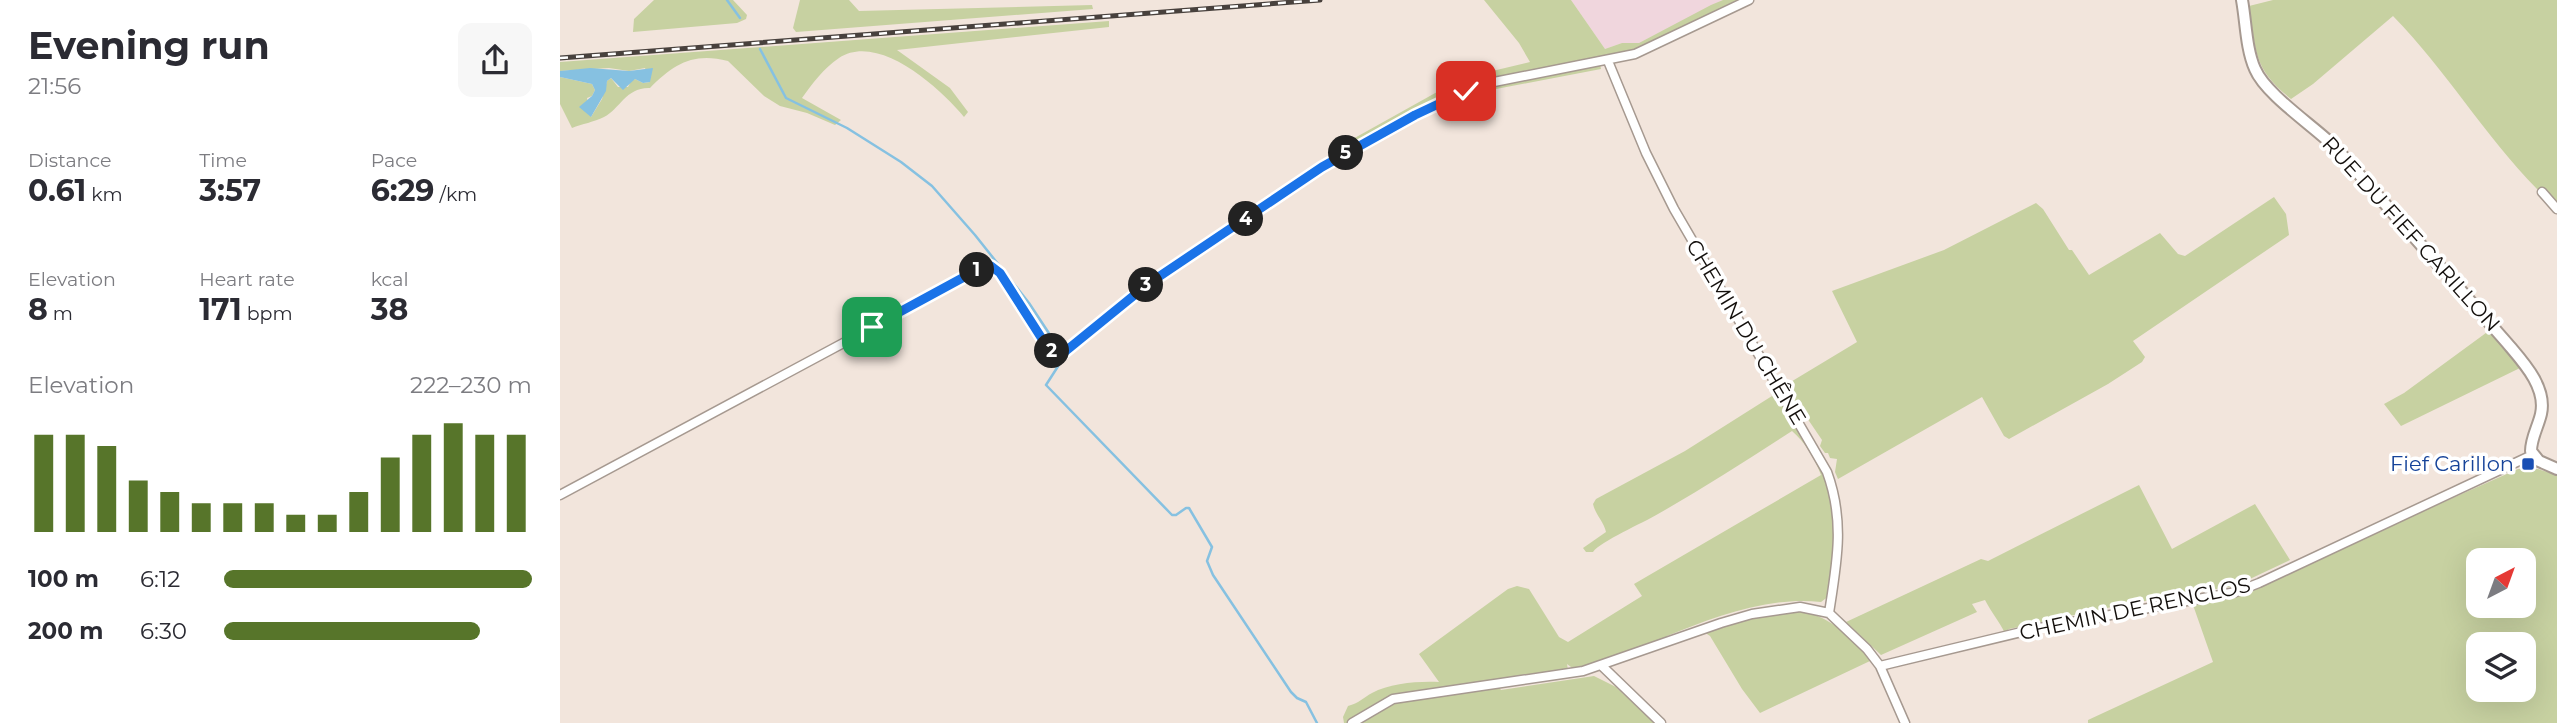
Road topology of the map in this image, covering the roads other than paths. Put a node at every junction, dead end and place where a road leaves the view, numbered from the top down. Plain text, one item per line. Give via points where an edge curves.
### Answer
1 (1749, 0) edge
2 (2242, 0) edge
3 (1608, 61) junction
4 (2542, 192) dead end
5 (2557, 209) edge
6 (2532, 455) junction
7 (2557, 469) edge
8 (560, 495) edge
9 (1829, 613) junction
10 (1602, 666) junction
11 (1880, 666) junction
12 (1352, 723) edge
13 (1661, 723) edge
14 (1905, 723) edge

1 - 3 street via 1660,44
2 - 6 street, RUE DU FIEF CARILLON via 2259,78 2336,148 2531,375 2543,405
3 - 8 street via 1483,85 1415,115 1322,167 1170,268 1062,353 1043,340 1000,273 985,267
3 - 9 street, CHEMIN DU CHÊNE via 1674,209 1827,472 1839,531
4 - 5 street
6 - 7 street
6 - 11 street, CHEMIN DE RENCLOS via 2236,592 2034,629
9 - 10 street via 1800,607 1752,614
9 - 11 street
10 - 12 street via 1404,696
10 - 13 street
11 - 14 street

